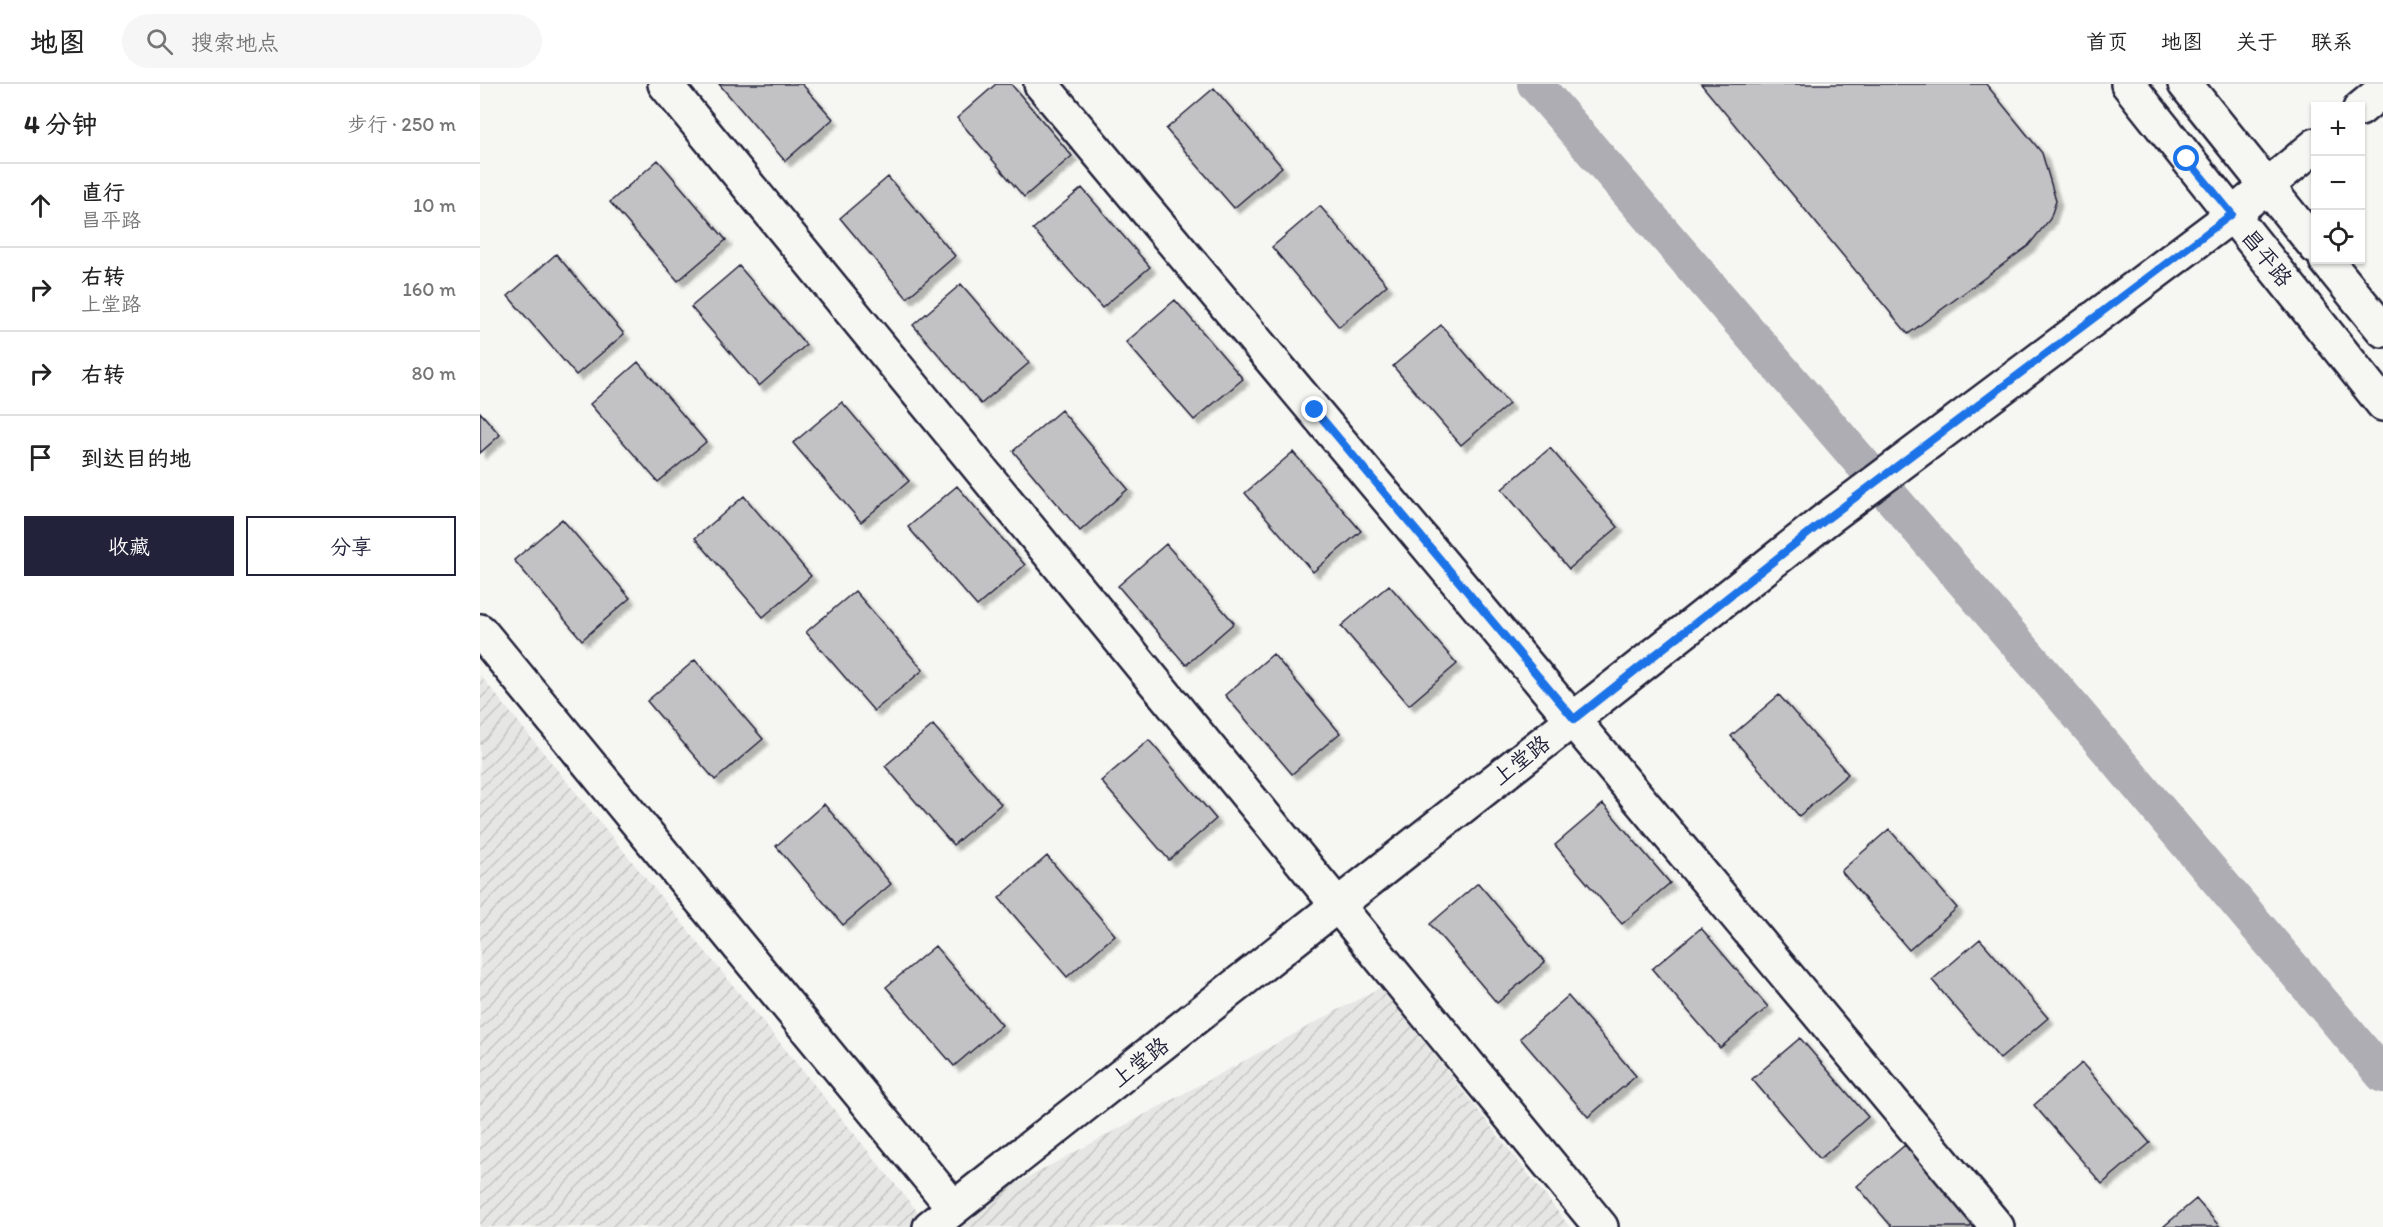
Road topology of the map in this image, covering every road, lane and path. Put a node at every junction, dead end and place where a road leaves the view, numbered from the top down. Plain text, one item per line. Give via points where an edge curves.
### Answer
1 (665, 84) edge
2 (1041, 84) edge
3 (2128, 84) edge
4 (2185, 84) edge
5 (2383, 90) edge
6 (2365, 106) edge
7 (2311, 149) edge
8 (2266, 186) junction
9 (2232, 214) junction
10 (2311, 241) edge
11 (2329, 264) edge
12 (2383, 330) edge
13 (2383, 404) edge
14 (480, 631) edge
15 (1574, 719) junction
16 (1339, 904) junction
17 (942, 1217) edge
18 (1601, 1227) edge
19 (1997, 1227) edge

1 - 16 street
2 - 15 street
3 - 9 street, 昌平路
4 - 8 street, 昌平路
5 - 6 street
7 - 8 street, 上堂路
8 - 9 street, 上堂路
8 - 10 street, 昌平路
9 - 13 street, 昌平路
9 - 15 street, 上堂路 via 1936,435
11 - 12 street, 昌平路
14 - 17 street
15 - 16 street, 上堂路
15 - 19 street
16 - 17 street, 上堂路
16 - 18 street

